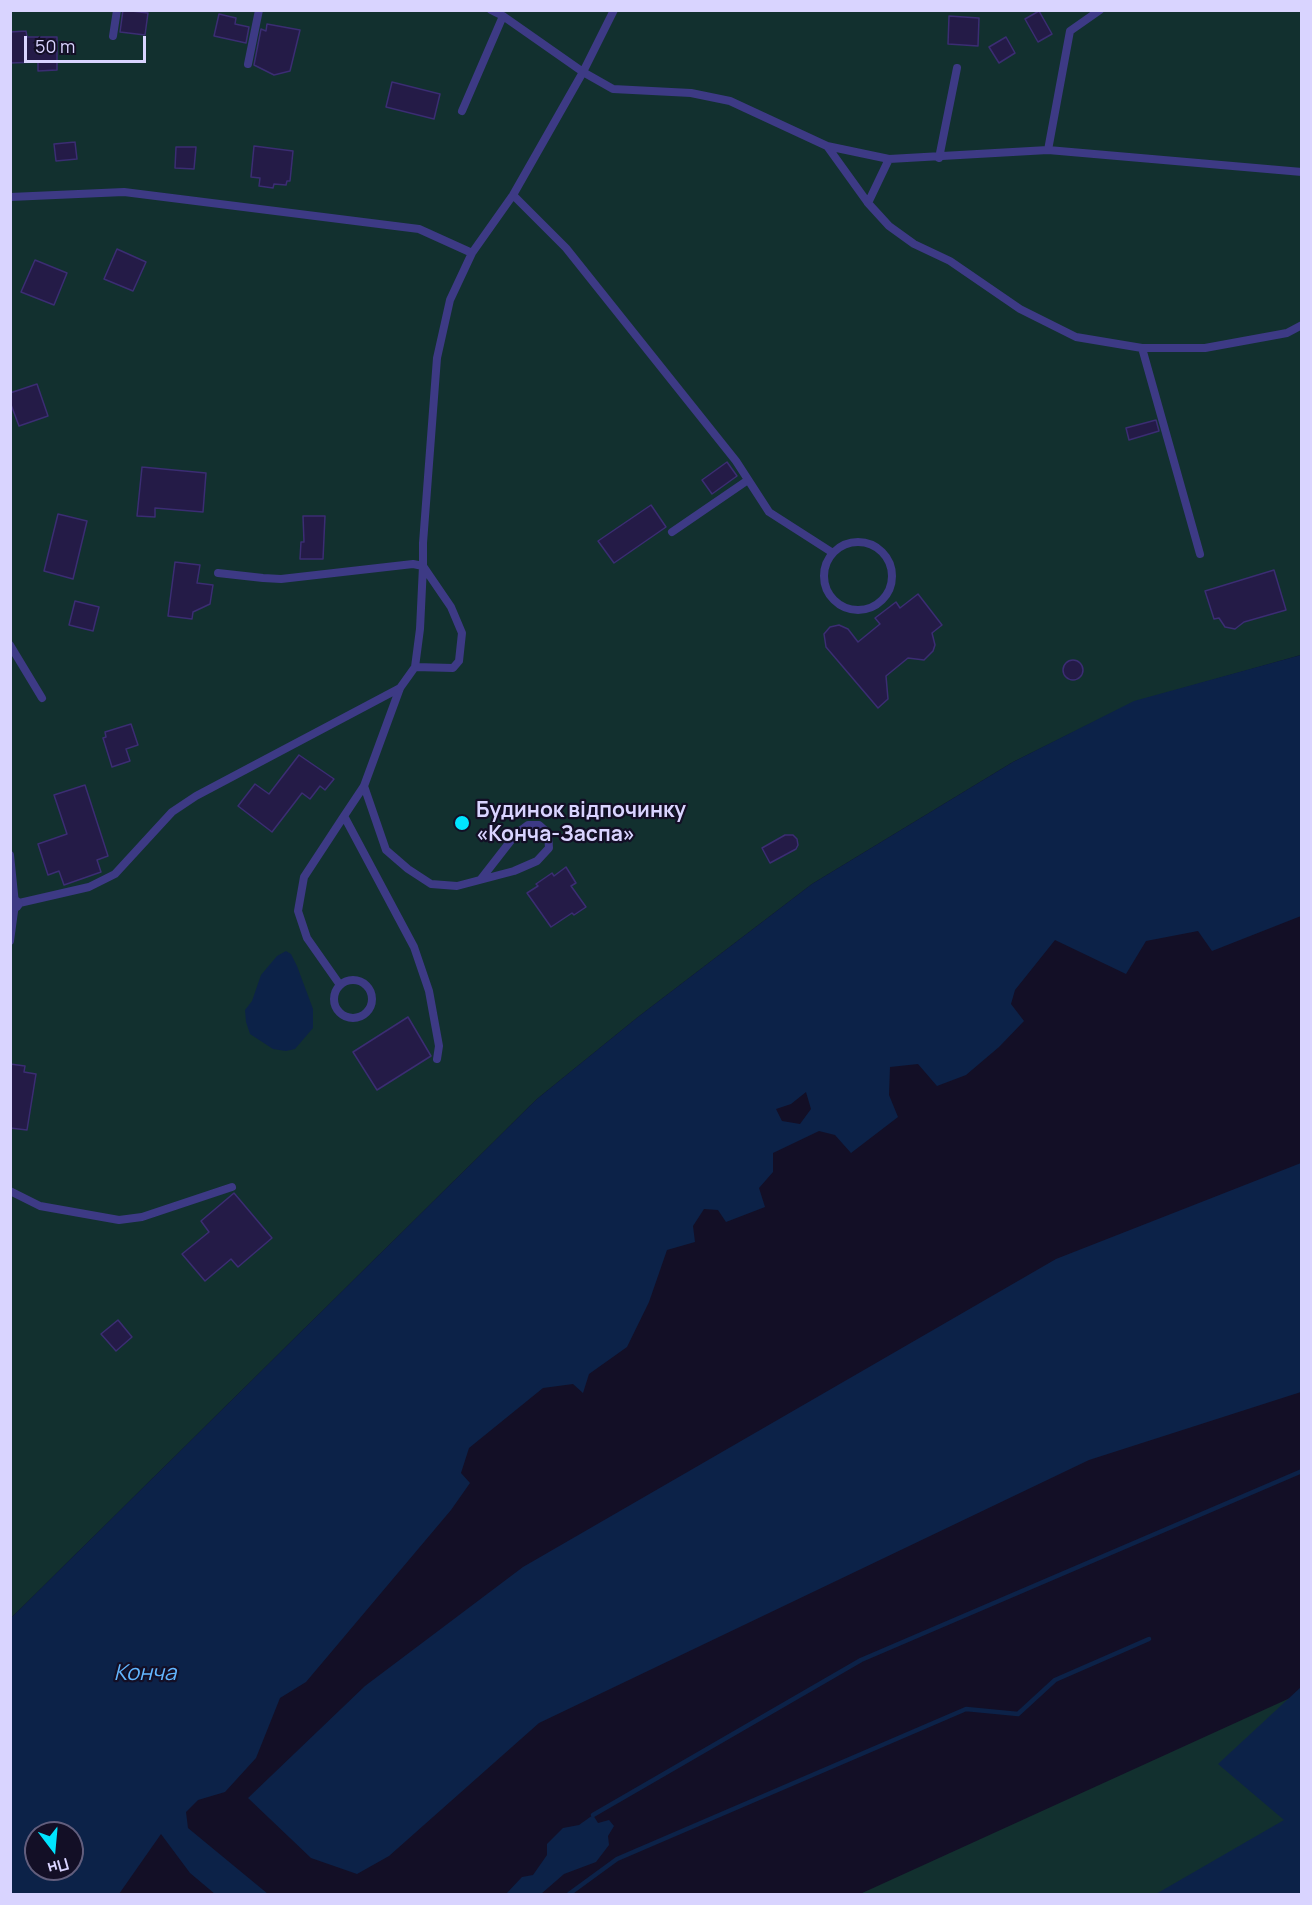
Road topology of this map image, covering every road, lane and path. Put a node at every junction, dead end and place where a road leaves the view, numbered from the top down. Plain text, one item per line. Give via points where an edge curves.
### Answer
1 (117, 10) edge
2 (259, 10) edge
3 (490, 10) edge
4 (614, 10) edge
5 (1100, 10) edge
6 (503, 16) junction
7 (113, 36) dead end
8 (248, 64) dead end
9 (957, 68) dead end
10 (583, 72) junction
11 (462, 111) dead end
12 (826, 146) junction
13 (1048, 150) junction
14 (939, 158) junction
15 (889, 159) junction
16 (1302, 172) edge
17 (513, 195) junction
18 (10, 197) edge
19 (868, 203) junction
20 (472, 254) junction
21 (1302, 324) edge
22 (1142, 348) junction
23 (748, 480) junction
24 (672, 532) dead end
25 (833, 553) junction
26 (1200, 554) dead end
27 (423, 566) junction
28 (218, 573) dead end
29 (10, 645) edge
30 (415, 667) junction
31 (400, 688) junction
32 (42, 698) dead end
33 (364, 786) junction
34 (344, 816) junction
35 (10, 855) edge
36 (481, 879) junction
37 (13, 904) edge
38 (10, 941) edge
39 (340, 985) junction
40 (437, 1059) dead end
41 (232, 1187) dead end
42 (10, 1191) edge

1 - 7 lane
2 - 8 lane
3 - 6 lane
4 - 10 lane
5 - 13 lane via 1070,31
6 - 10 lane
6 - 11 lane
9 - 14 lane
10 - 12 lane via 613,89 691,93 730,101
10 - 17 lane
12 - 15 lane
12 - 19 lane
13 - 14 lane
13 - 16 lane
14 - 15 lane
15 - 19 lane
17 - 20 lane
17 - 23 lane via 566,248
18 - 20 lane via 124,192 418,229
19 - 22 lane via 889,226 914,244 950,261 1020,309 1076,337
20 - 27 lane via 450,300 437,358
21 - 22 lane via 1287,333 1205,348
22 - 26 lane
23 - 24 lane
23 - 25 lane via 769,512
25 - 25 lane via 848,543 859,542 880,550 892,569 889,592 882,601 872,607 850,610 832,598 824,578
27 - 28 lane via 281,579
27 - 30 lane
27 - 30 lane via 451,607 462,633 459,661 453,668
29 - 32 lane
30 - 31 lane
31 - 33 lane
31 - 37 lane via 196,795 172,812 115,874 89,886
33 - 34 lane
33 - 36 lane via 386,850 408,869 431,884 457,886
34 - 39 lane via 304,876 298,911 308,938
34 - 40 lane via 414,947 429,991 439,1046
35 - 37 lane
36 - 36 lane via 516,834 528,825 539,825 548,833 549,848 537,861
37 - 38 lane
39 - 39 lane via 358,980 368,986 373,998 365,1015 352,1018 340,1014 334,996
41 - 42 lane via 142,1217 119,1220 40,1206

